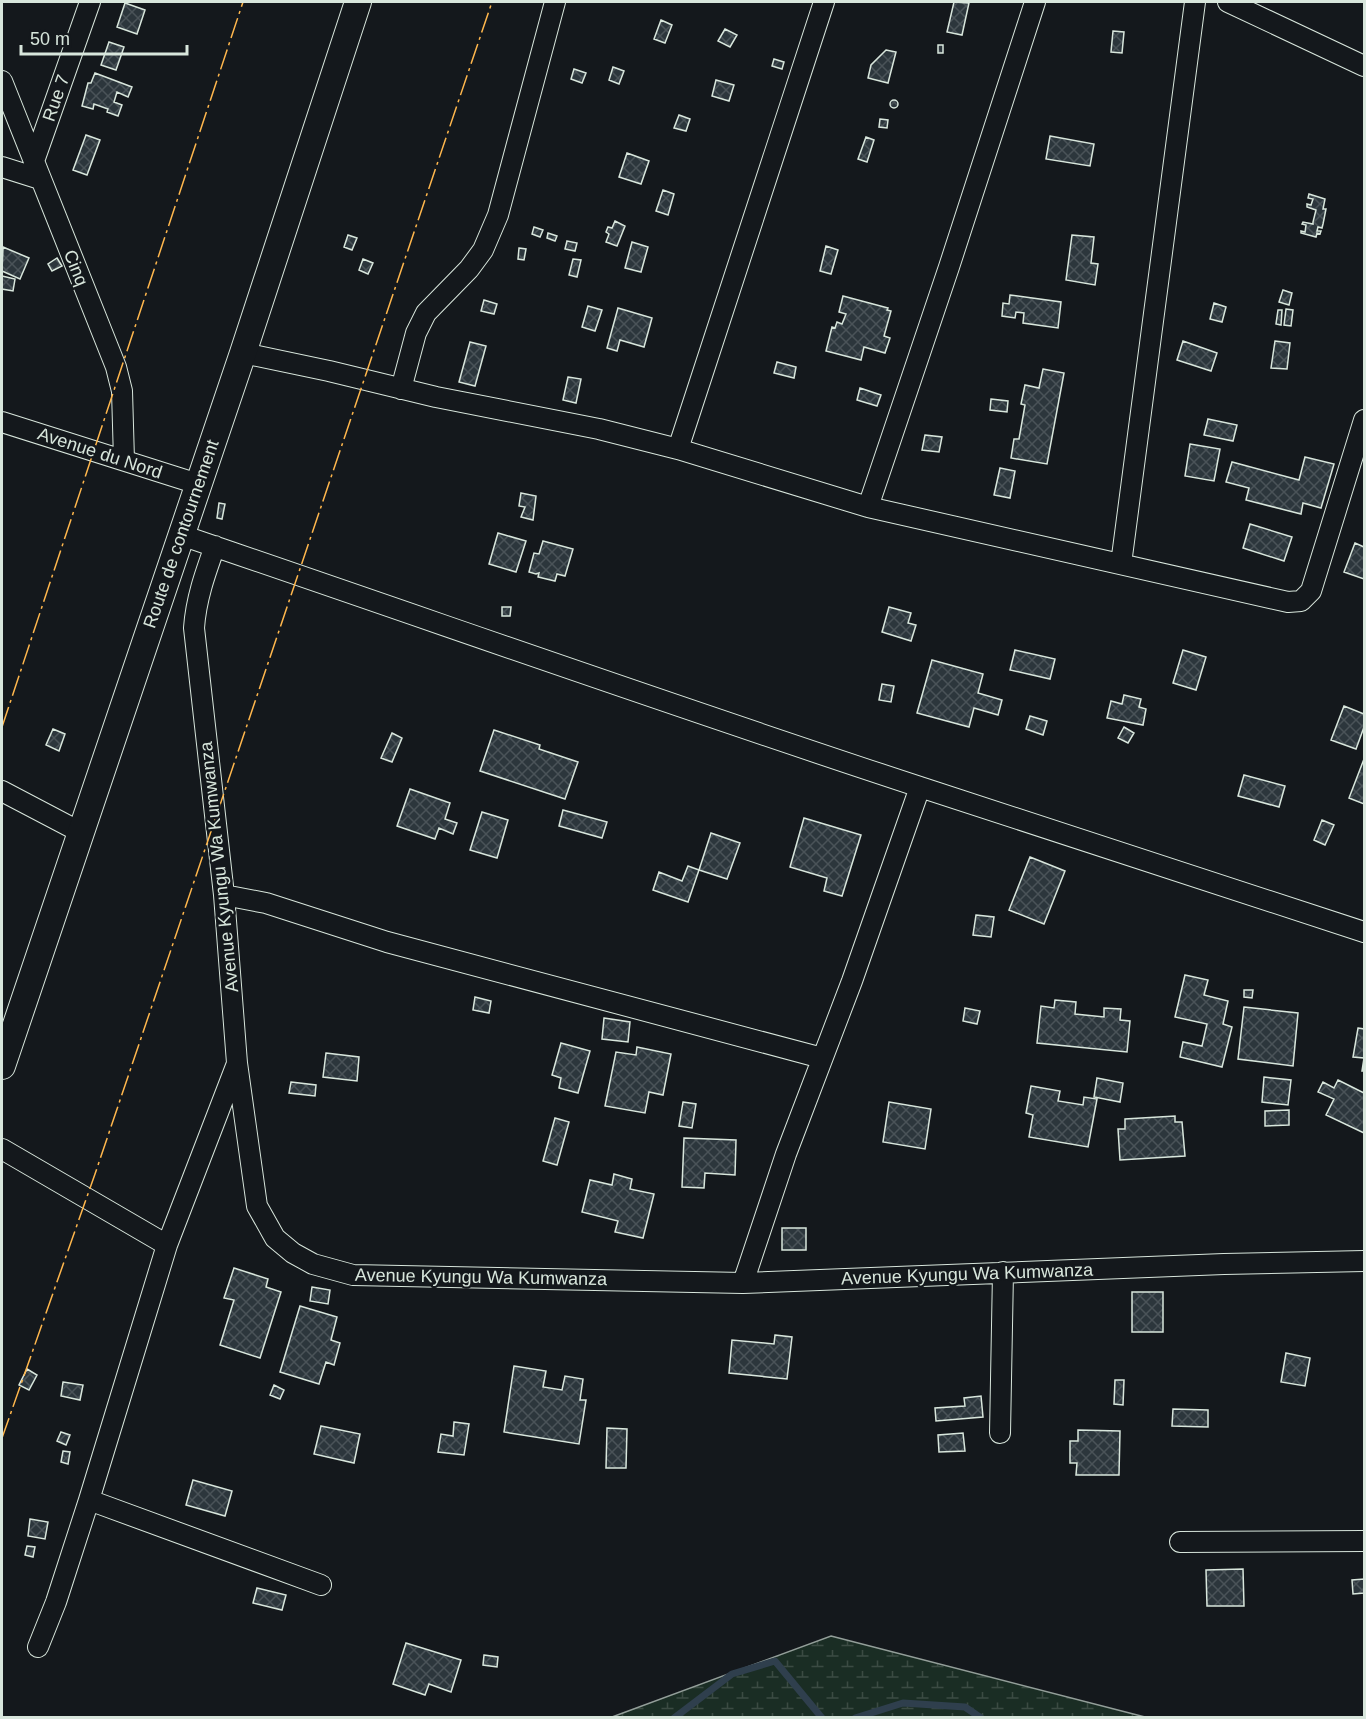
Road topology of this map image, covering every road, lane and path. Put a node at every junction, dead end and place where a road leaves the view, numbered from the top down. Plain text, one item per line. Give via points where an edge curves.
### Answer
1 (90, 2) edge
2 (358, 2) edge
3 (555, 2) edge
4 (824, 2) edge
5 (1035, 2) edge
6 (1195, 2) edge
7 (1228, 2) edge
8 (1365, 66) edge
9 (2, 81) edge
10 (2, 167) edge
11 (37, 170) junction
12 (243, 353) junction
13 (401, 389) junction
14 (1365, 420) edge
15 (2, 422) edge
16 (678, 449) junction
17 (123, 460) junction
18 (198, 484) junction
19 (868, 507) junction
20 (181, 535) junction
21 (215, 546) junction
22 (1121, 564) junction
23 (921, 787) junction
24 (2, 791) edge
25 (80, 832) junction
26 (224, 895) junction
27 (1365, 932) edge
28 (822, 1058) junction
29 (237, 1063) junction
30 (2, 1066) edge
31 (2, 1149) edge
32 (167, 1245) junction
33 (1365, 1261) edge
34 (1003, 1272) junction
35 (743, 1282) junction
36 (1000, 1433) dead end
37 (89, 1500) junction
38 (1365, 1541) edge
39 (1180, 1542) dead end
40 (321, 1585) dead end
41 (38, 1647) dead end

1 - 11 street, Rue 7
2 - 12 street, Route de contournement
3 - 13 street via 498,215 483,250 426,313 416,333
4 - 16 street
5 - 19 street
6 - 22 street
7 - 8 street
9 - 11 street, Cinq
10 - 11 street
11 - 17 street, Cinq via 116,367 122,391
12 - 13 street
12 - 18 street, Route de contournement
13 - 16 street
14 - 22 street via 1311,591 1301,601 1288,602
15 - 17 street, Avenue du Nord
16 - 19 street
17 - 18 street, Avenue du Nord
18 - 20 street, Route de contournement
19 - 22 street
20 - 21 street
20 - 25 street, Route de contournement
21 - 23 street
21 - 26 street, Avenue Kyungu Wa Kumwanza via 200,586 194,628
23 - 27 street
23 - 28 street
24 - 25 street
25 - 30 street, Route de contournement
26 - 28 street via 266,903 387,942
26 - 29 street, Avenue Kyungu Wa Kumwanza
28 - 35 street
29 - 32 street
29 - 35 street, Avenue Kyungu Wa Kumwanza via 257,1206 274,1238 313,1264 353,1275
31 - 32 street
32 - 37 street
33 - 34 street, Avenue Kyungu Wa Kumwanza
34 - 35 street, Avenue Kyungu Wa Kumwanza
34 - 36 street
37 - 40 street
37 - 41 street
38 - 39 street

